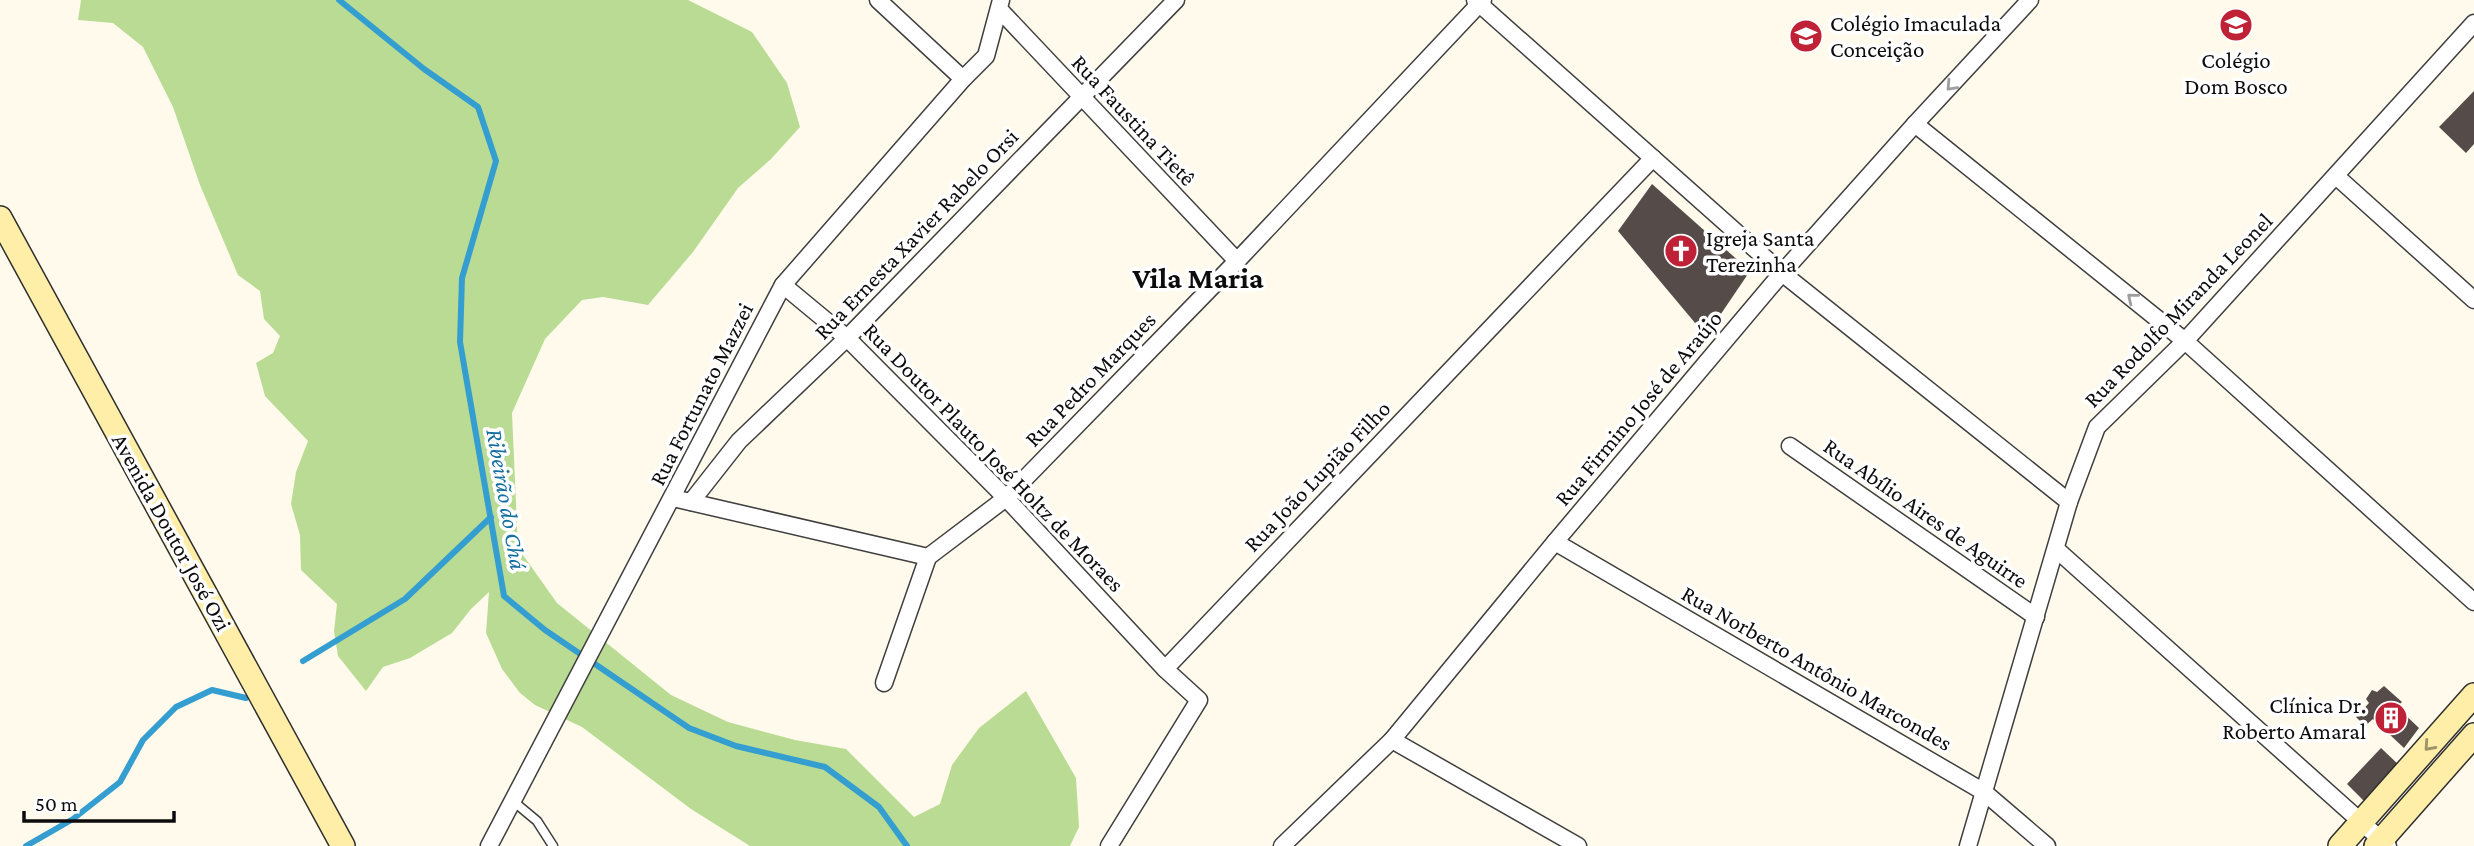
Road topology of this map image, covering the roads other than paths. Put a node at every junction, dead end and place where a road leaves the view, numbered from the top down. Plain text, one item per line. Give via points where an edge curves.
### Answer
1 (878, 0) edge
2 (1176, 0) edge
3 (2031, 0) edge
4 (1479, 2) edge
5 (1000, 4) edge
6 (2474, 23) edge
7 (963, 79) junction
8 (1081, 97) junction
9 (1915, 124) junction
10 (1653, 158) junction
11 (2336, 176) junction
12 (0, 218) edge
13 (1237, 261) junction
14 (1782, 273) junction
15 (783, 285) junction
16 (2474, 300) edge
17 (847, 338) junction
18 (2185, 341) junction
19 (1790, 446) dead end
20 (673, 498) junction
21 (1006, 499) junction
22 (691, 502) junction
23 (2069, 502) junction
24 (1555, 542) junction
25 (2056, 548) junction
26 (928, 557) junction
27 (2474, 602) edge
28 (2036, 617) junction
29 (1165, 669) junction
30 (884, 683) dead end
31 (2474, 695) edge
32 (2474, 736) edge
33 (1392, 740) junction
34 (1984, 792) junction
35 (513, 801) junction
36 (2361, 822) junction
37 (1570, 844) edge
38 (2382, 844) edge
39 (343, 846) edge
40 (489, 846) edge
41 (553, 846) edge
42 (1109, 846) edge
43 (1282, 846) edge
44 (1968, 846) edge
45 (2048, 846) edge
46 (2340, 846) edge

1 - 7 street
2 - 8 street, Rua Ernesta Xavier Rabelo Orsi
3 -> 9 street, Rua Firmino José de Araújo
4 - 10 street
4 - 13 street, Rua Pedro Marques
5 - 7 street, Rua Fortunato Mazzei via 986,56
5 - 8 street, Rua Faustina Tietê
6 - 11 street, Rua Rodolfo Miranda Leonel
7 - 15 street, Rua Fortunato Mazzei
8 - 13 street, Rua Faustina Tietê
8 - 17 street, Rua Ernesta Xavier Rabelo Orsi
9 - 14 street, Rua Firmino José de Araújo
18 -> 9 street
10 - 14 street
10 - 29 street, Rua João Lupião Filho
11 - 16 street
11 - 18 street, Rua Rodolfo Miranda Leonel
12 - 39 main road, Avenida Doutor José Ozi
13 - 21 street, Rua Pedro Marques
14 - 23 street
14 - 24 street, Rua Firmino José de Araújo
15 - 17 street, Rua Doutor Plauto José Holtz de Moraes
15 - 20 street, Rua Fortunato Mazzei
17 - 21 street, Rua Doutor Plauto José Holtz de Moraes
17 - 22 street, Rua Ernesta Xavier Rabelo Orsi via 739,442
18 - 23 street, Rua Rodolfo Miranda Leonel via 2097,427
18 - 27 street
19 - 28 street, Rua Abílio Aires de Aguirre
20 - 22 street
20 - 35 street, Rua Fortunato Mazzei
21 - 26 street, Rua Pedro Marques
21 - 29 street, Rua Doutor Plauto José Holtz de Moraes
22 - 26 street
23 - 25 street, Rua Rodolfo Miranda Leonel
24 - 33 street, Rua Firmino José de Araújo
24 - 34 street, Rua Norberto Antônio Marcondes
25 - 28 street, Rua Rodolfo Miranda Leonel
25 - 36 street
26 - 30 street
28 - 34 street, Rua Rodolfo Miranda Leonel
29 - 42 street via 1199,700
31 -> 36 main road
32 - 38 main road
33 - 37 street
33 - 43 street, Rua Firmino José de Araújo
34 - 44 street, Rua Rodolfo Miranda Leonel
34 - 45 street, Rua Norberto Antônio Marcondes
35 - 40 street, Rua Fortunato Mazzei
35 - 41 lane via 537,821
36 - 38 street
36 - 46 main road

